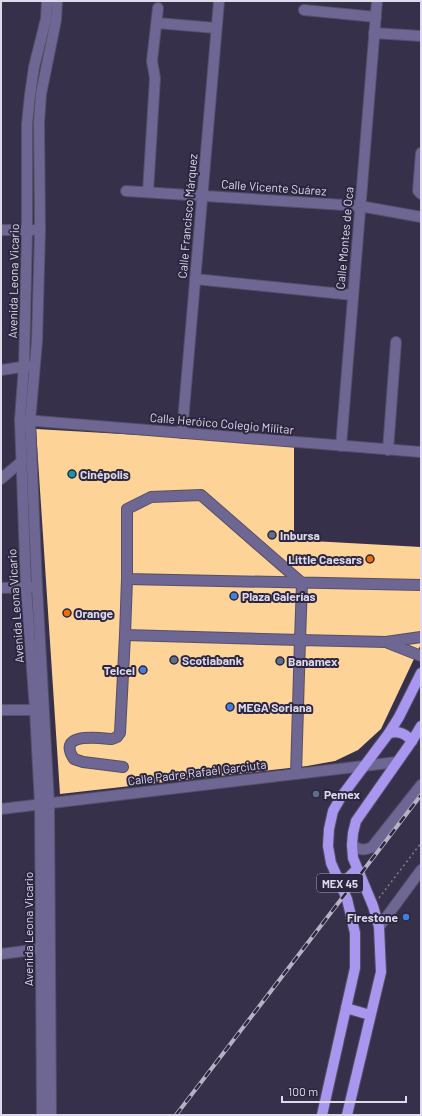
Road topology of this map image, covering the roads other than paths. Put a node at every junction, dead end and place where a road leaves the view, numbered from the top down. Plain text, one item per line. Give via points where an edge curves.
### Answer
1 (47, 1) edge
2 (57, 1) edge
3 (219, 1) edge
4 (377, 1) edge
5 (158, 8) dead end
6 (304, 10) dead end
7 (376, 17) junction
8 (157, 23) junction
9 (216, 28) junction
10 (374, 33) junction
11 (421, 36) edge
12 (421, 153) edge
13 (27, 183) junction
14 (39, 183) junction
15 (126, 191) dead end
16 (148, 192) junction
17 (421, 194) edge
18 (202, 196) junction
19 (360, 206) junction
20 (421, 217) edge
21 (1, 230) edge
22 (27, 230) junction
23 (40, 230) junction
24 (195, 279) junction
25 (353, 295) junction
26 (396, 342) dead end
27 (35, 365) junction
28 (24, 366) junction
29 (1, 370) edge
30 (25, 420) junction
31 (182, 433) junction
32 (341, 446) junction
33 (388, 450) junction
34 (421, 452) edge
35 (22, 460) junction
36 (1, 479) edge
37 (127, 579) junction
38 (302, 583) junction
39 (421, 585) edge
40 (26, 587) junction
41 (37, 587) junction
42 (1, 588) edge
43 (125, 635) junction
44 (421, 637) edge
45 (300, 640) junction
46 (386, 642) junction
47 (421, 656) edge
48 (421, 673) edge
49 (1, 710) edge
50 (40, 710) junction
51 (421, 726) edge
52 (389, 733) junction
53 (412, 741) junction
54 (396, 762) junction
55 (364, 766) junction
56 (123, 767) dead end
57 (296, 774) junction
58 (421, 785) edge
59 (45, 803) junction
60 (1, 808) edge
61 (352, 846) junction
62 (357, 869) junction
63 (421, 870) edge
64 (341, 886) junction
65 (379, 927) junction
66 (46, 949) junction
67 (1, 954) edge
68 (346, 1008) junction
69 (370, 1015) junction
70 (42, 1115) edge
71 (50, 1115) edge
72 (322, 1115) edge
73 (347, 1115) edge

1 - 13 street, Avenida Leona Vicario via 46,19 30,95 27,124
2 - 14 street, Avenida Leona Vicario via 56,20 41,94
3 - 9 street, Calle Francisco Márquez
4 - 7 street, Calle Montes de Oca
5 - 8 street
6 - 7 street
7 - 10 street, Calle Montes de Oca
8 - 9 street
8 - 16 street via 152,61 155,78
9 - 18 street, Calle Francisco Márquez
10 - 11 street
10 - 19 street, Calle Montes de Oca
12 - 17 street via 418,191
13 - 14 street
13 - 22 street, Avenida Leona Vicario
14 - 23 street, Avenida Leona Vicario
15 - 16 street, Calle Vicente Suárez
16 - 18 street, Calle Vicente Suárez
18 - 19 street, Calle Vicente Suárez
18 - 24 street, Calle Francisco Márquez
19 - 20 street, Calle Vicente Suárez
19 - 25 street, Calle Montes de Oca
21 - 22 street
22 - 23 street
22 - 28 street, Avenida Leona Vicario
23 - 27 street, Avenida Leona Vicario via 38,341
24 - 25 street
24 - 31 street, Calle Francisco Márquez
25 - 32 street, Calle Montes de Oca
26 - 33 street
27 - 28 street
27 - 30 street, Avenida Leona Vicario
28 - 29 street
28 - 30 street, Avenida Leona Vicario
30 - 31 street, Calle Heróico Colegio Militar
30 - 35 street, Avenida Leona Vicario
30 - 41 street, Avenida Leona Vicario
31 - 32 street, Calle Heróico Colegio Militar
32 - 33 street, Calle Heróico Colegio Militar
33 - 34 street, Calle Heróico Colegio Militar
35 - 36 street
35 - 40 street, Avenida Leona Vicario
37 - 38 street
37 - 38 street via 127,509 151,497 201,495
37 - 43 street
38 - 39 street
38 - 45 street
40 - 41 street
40 - 42 street
40 - 50 street, Avenida Leona Vicario
41 - 50 street, Avenida Leona Vicario
43 - 45 street
43 - 56 street via 120,733 112,739 74,740 70,748 74,759
44 - 46 street
45 - 46 street
45 - 57 street
46 - 47 street
48 - 52 main road, MEX 45
49 - 50 street
50 - 59 street, Avenida Leona Vicario
51 - 53 main road, MEX 45
52 - 53 main road via 398,731
52 - 55 main road, MEX 45
53 - 54 main road, MEX 45
54 - 55 street, Calle Padre Rafaél Garciuta
54 - 61 main road, MEX 45 via 356,821
55 - 57 street, Calle Padre Rafaél Garciuta
55 - 64 main road, MEX 45 via 333,811 329,829 328,846 331,862
57 - 59 street, Calle Padre Rafaél Garciuta
58 - 61 street via 372,847 358,850
59 - 60 street, Calle Padre Rafaél Garciuta
59 - 66 street, Avenida Leona Vicario
61 - 62 main road, MEX 45
62 - 64 main road
62 - 65 main road, MEX 45 via 374,906
63 - 65 street
64 - 68 main road, MEX 45 via 347,899 355,933 355,968
65 - 69 main road, MEX 45 via 381,972
66 - 67 street
66 - 70 street, Avenida Leona Vicario
66 - 71 street, Avenida Leona Vicario
68 - 69 main road
68 - 72 main road, MEX 45
69 - 73 main road, MEX 45

